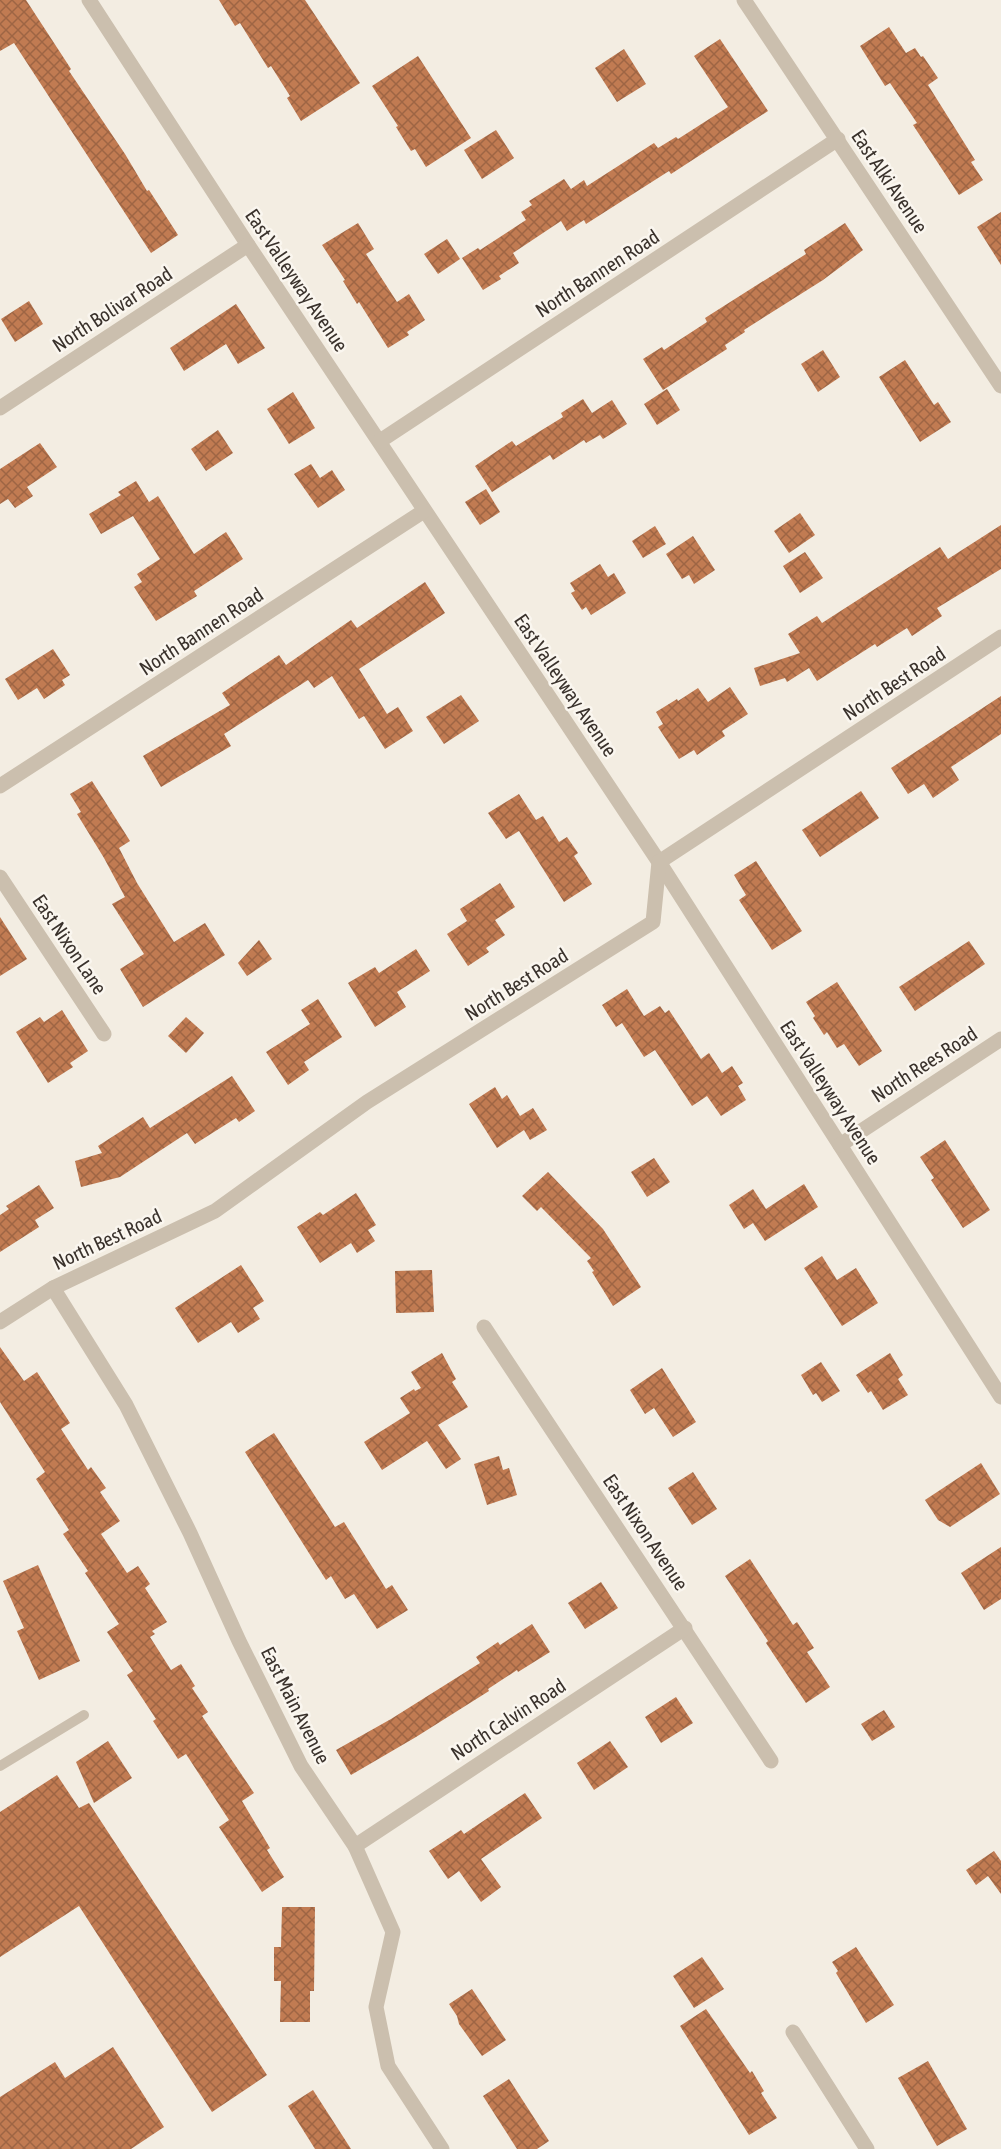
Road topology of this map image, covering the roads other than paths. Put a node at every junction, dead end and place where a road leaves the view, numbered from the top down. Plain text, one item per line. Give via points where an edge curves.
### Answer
1 (89, 0) edge
2 (744, 0) edge
3 (838, 139) junction
4 (248, 244) junction
5 (1001, 386) edge
6 (0, 408) edge
7 (380, 441) junction
8 (424, 511) junction
9 (1001, 637) edge
10 (0, 786) edge
11 (659, 862) junction
12 (0, 877) edge
13 (104, 1034) dead end
14 (1001, 1039) edge
15 (840, 1145) junction
16 (53, 1288) junction
17 (0, 1322) edge
18 (484, 1327) dead end
19 (1001, 1397) edge
20 (685, 1628) junction
21 (84, 1715) dead end
22 (771, 1761) dead end
23 (0, 1766) edge
24 (355, 1846) junction
25 (793, 2032) dead end
26 (442, 2149) edge
27 (867, 2149) edge

1 - 4 street, East Valleyway Avenue
2 - 3 street, East Alki Avenue
3 - 5 street, East Alki Avenue
3 - 7 street, North Bannen Road
4 - 6 street, North Bolivar Road
4 - 7 street, East Valleyway Avenue
7 - 8 street, East Valleyway Avenue
8 - 10 street, North Bannen Road
8 - 11 street, East Valleyway Avenue
9 - 11 street, North Best Road
11 - 15 street, East Valleyway Avenue
11 - 16 street, North Best Road via 653,922 367,1102 215,1211
12 - 13 street, East Nixon Lane
14 - 15 street, North Rees Road
15 - 19 street, East Valleyway Avenue
16 - 17 street, North Best Road
16 - 24 street, East Main Avenue via 126,1405 301,1766
18 - 20 street, East Nixon Avenue
20 - 22 street, East Nixon Avenue
20 - 24 street, North Calvin Road
21 - 23 lane
24 - 26 street, East Main Avenue via 393,1932 376,2007 388,2066
25 - 27 street

